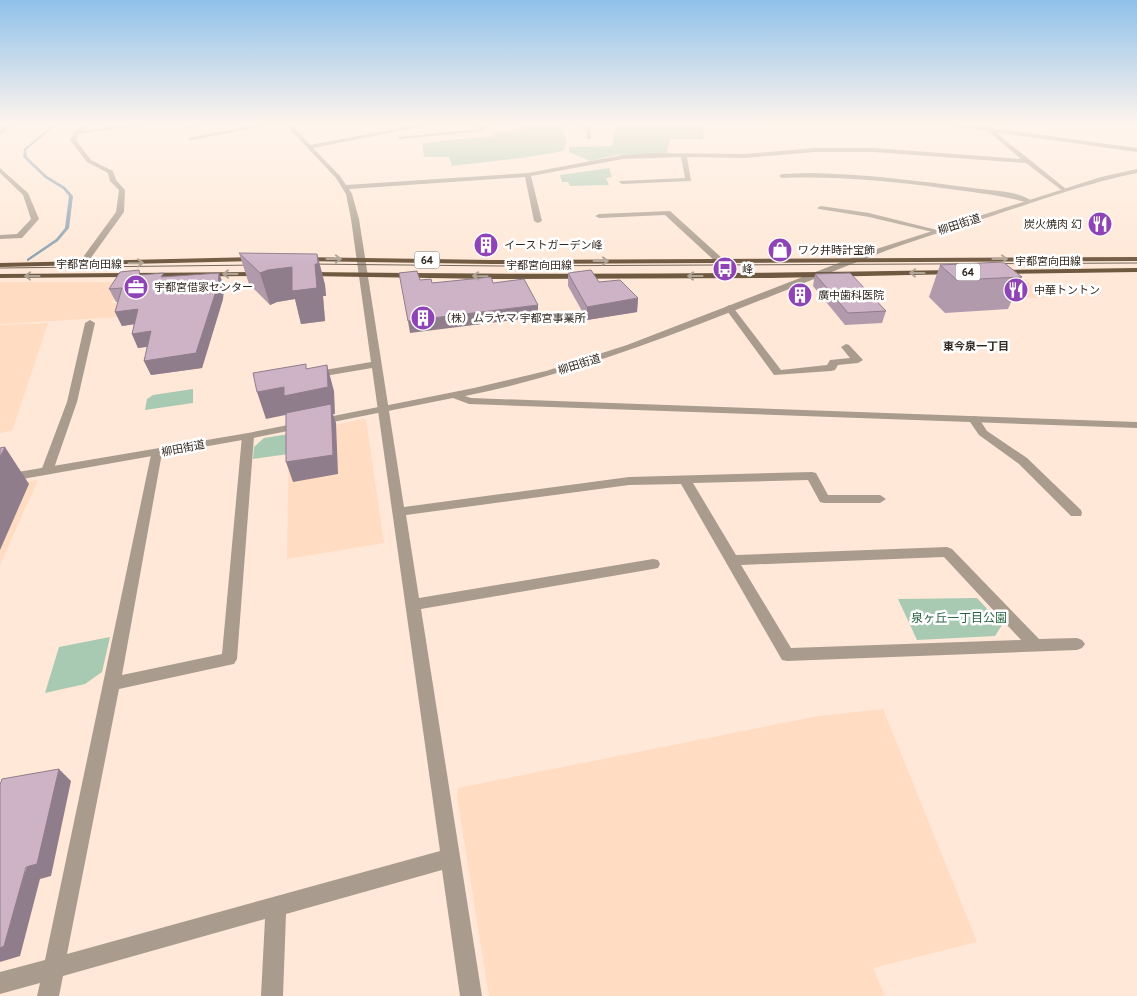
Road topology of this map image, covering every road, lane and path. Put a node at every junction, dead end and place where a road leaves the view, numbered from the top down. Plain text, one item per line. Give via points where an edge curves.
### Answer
1 (0, 170) edge
2 (108, 170) edge
3 (330, 170) edge
4 (548, 170) edge
5 (687, 170) edge
6 (1040, 170) edge
7 (1137, 171) edge
8 (528, 174) junction
9 (782, 176) dead end
10 (622, 182) dead end
11 (345, 187) junction
12 (1064, 190) junction
13 (1029, 200) junction
14 (820, 208) dead end
15 (599, 216) dead end
16 (538, 221) dead end
17 (937, 231) junction
18 (0, 237) edge
19 (1137, 257) edge
20 (263, 259) edge
21 (292, 259) edge
22 (362, 259) junction
23 (853, 260) junction
24 (720, 261) junction
25 (82, 264) junction
26 (0, 265) edge
27 (961, 272) edge
28 (991, 272) edge
29 (1137, 272) edge
30 (273, 274) edge
31 (302, 274) edge
32 (364, 274) junction
33 (813, 275) junction
34 (0, 276) edge
35 (729, 308) junction
36 (90, 323) dead end
37 (846, 347) dead end
38 (376, 364) junction
39 (298, 377) edge
40 (453, 395) junction
41 (383, 410) junction
42 (974, 419) junction
43 (1137, 425) edge
44 (248, 436) junction
45 (156, 453) junction
46 (47, 471) junction
47 (684, 478) junction
48 (0, 479) edge
49 (880, 499) dead end
50 (398, 512) junction
51 (1076, 513) dead end
52 (731, 560) junction
53 (653, 564) dead end
54 (412, 605) junction
55 (1077, 644) dead end
56 (1035, 645) junction
57 (112, 684) junction
58 (450, 858) junction
59 (276, 906) junction
60 (54, 968) junction
61 (0, 983) edge
62 (48, 996) edge
63 (272, 996) edge
64 (471, 996) edge

1 - 18 street via 26,194 35,219 19,236
2 - 25 street via 122,190 120,212
3 - 11 street
4 - 8 street
5 - 10 street via 689,180
6 - 12 street
7 - 12 street, 柳田街道
8 - 11 street
8 - 16 street
9 - 13 street via 859,177
11 - 22 street via 352,201
12 - 13 street, 柳田街道
13 - 17 street, 柳田街道
14 - 17 street via 869,214
15 - 24 street via 667,214
17 - 23 street, 柳田街道
23 -> 19 main road, 宇都宮向田線 / 64
25 -> 20 main road, 宇都宮向田線
21 -> 22 main road, 宇都宮向田線 / 64
22 -> 24 main road, 宇都宮向田線 / 64
22 - 32 street
23 - 24 main road, 宇都宮向田線 / 64
23 - 33 street, 柳田街道
25 - 26 main road, 宇都宮向田線
27 -> 33 main road, 宇都宮向田線 / 64
28 - 29 main road, 宇都宮向田線 / 64
30 -> 34 main road, 宇都宮向田線
31 - 32 main road, 宇都宮向田線 / 64
33 -> 32 main road, 宇都宮向田線 / 64 via 490,277
32 - 38 street
33 - 35 street, 柳田街道
35 - 37 street via 778,373 831,368 834,362 858,360
35 - 40 street, 柳田街道 via 586,362
36 - 46 street via 72,402
38 - 39 street
38 - 41 street
40 - 41 street, 柳田街道
40 - 42 street via 469,401
41 - 44 street, 柳田街道
41 - 50 street
42 - 43 street
42 - 51 street via 983,433 1023,461
44 - 45 street, 柳田街道
44 - 57 street via 229,659
45 - 46 street, 柳田街道
45 - 57 street
46 - 48 street, 柳田街道
47 - 49 street via 812,476 824,499
47 - 50 street via 629,481
47 - 52 street
50 - 54 street
52 - 56 street via 947,552
52 - 56 street via 787,655
53 - 54 street
54 - 58 street
55 - 56 street
57 - 60 street
58 - 59 street
58 - 64 street
59 - 60 street
59 - 63 street
60 - 61 street
60 - 62 street

